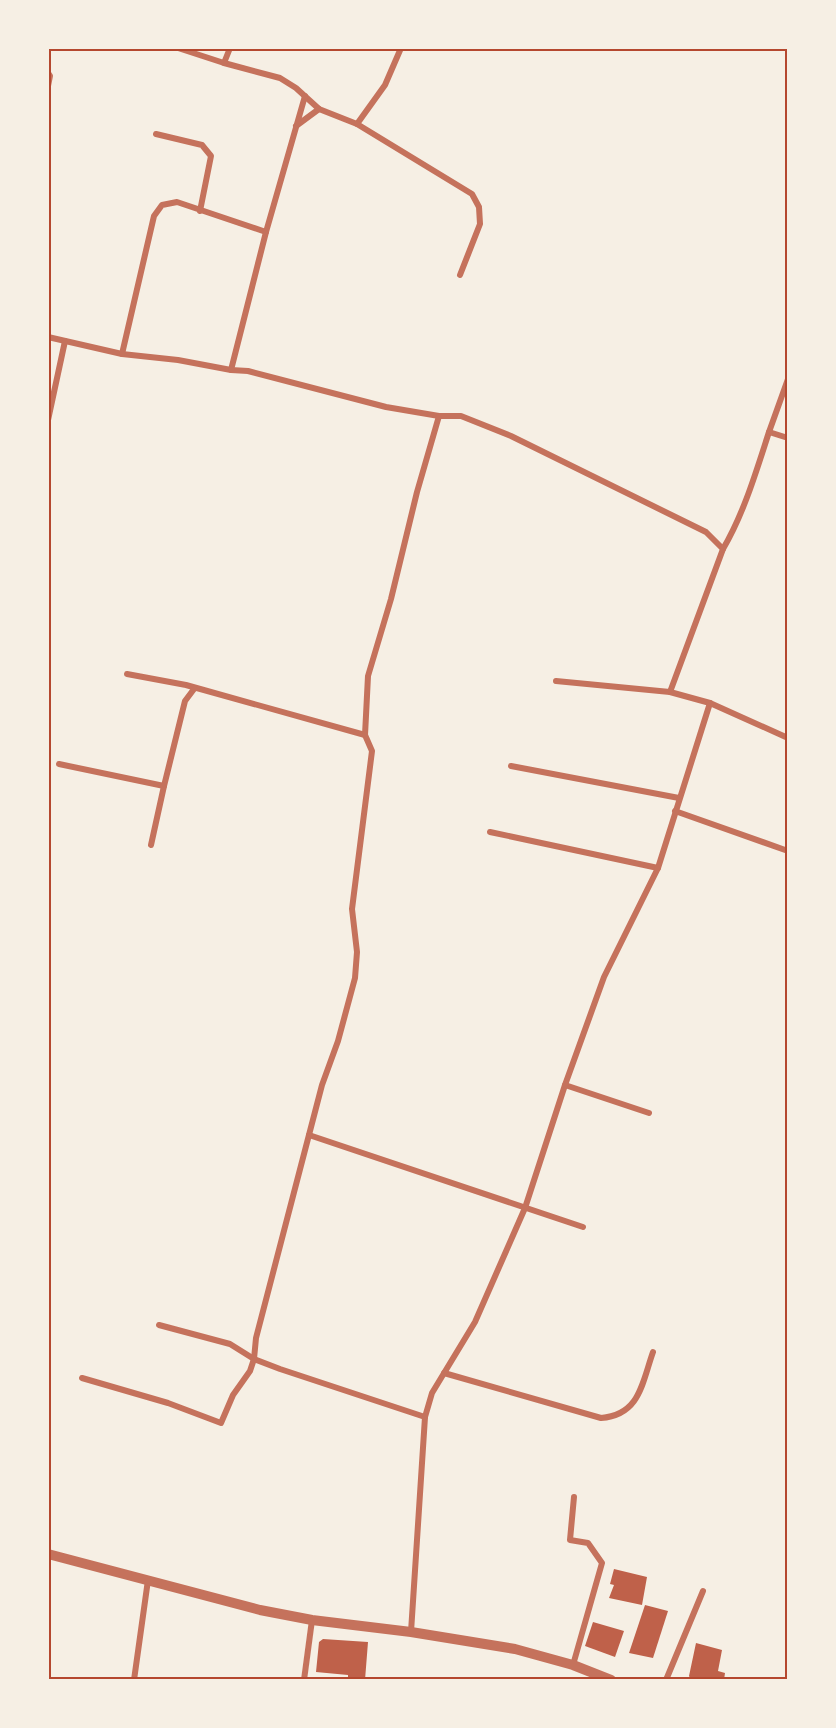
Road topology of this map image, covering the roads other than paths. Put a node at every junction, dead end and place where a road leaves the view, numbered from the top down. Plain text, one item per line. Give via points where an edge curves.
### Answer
1 (178, 48) edge
2 (230, 48) edge
3 (401, 48) edge
4 (224, 63) junction
5 (48, 73) edge
6 (48, 86) edge
7 (305, 96) junction
8 (319, 109) junction
9 (357, 124) junction
10 (296, 127) junction
11 (156, 134) dead end
12 (200, 211) junction
13 (266, 232) junction
14 (460, 275) dead end
15 (48, 337) edge
16 (65, 341) junction
17 (122, 354) junction
18 (231, 370) junction
19 (788, 379) edge
20 (440, 416) junction
21 (48, 420) edge
22 (769, 432) junction
23 (788, 438) edge
24 (723, 549) junction
25 (127, 674) dead end
26 (556, 681) dead end
27 (194, 689) junction
28 (670, 692) junction
29 (710, 704) junction
30 (364, 735) junction
31 (788, 738) edge
32 (59, 764) dead end
33 (511, 766) dead end
34 (164, 786) junction
35 (680, 798) junction
36 (675, 811) junction
37 (490, 832) dead end
38 (151, 845) dead end
39 (788, 851) edge
40 (658, 868) junction
41 (565, 1085) junction
42 (649, 1113) dead end
43 (309, 1135) junction
44 (525, 1208) junction
45 (583, 1227) dead end
46 (159, 1325) dead end
47 (653, 1353) dead end
48 (254, 1359) junction
49 (444, 1373) junction
50 (82, 1378) dead end
51 (425, 1417) junction
52 (574, 1497) dead end
53 (48, 1554) edge
54 (148, 1580) junction
55 (703, 1591) dead end
56 (312, 1620) junction
57 (411, 1632) junction
58 (573, 1665) junction
59 (134, 1680) edge
60 (304, 1680) edge
61 (611, 1680) edge
62 (666, 1680) edge

1 - 4 street
2 - 4 street
3 - 9 street via 386,85
4 - 7 street via 279,78
5 - 6 street
7 - 8 street
7 - 10 street
8 - 9 street
8 - 10 street
9 - 14 street via 472,194 479,207 480,224
10 - 13 street
11 - 12 street via 202,144 211,156
12 - 13 street
12 - 17 street via 177,202 162,204 157,210
13 - 18 street
15 - 16 street
16 - 17 street
16 - 21 street
17 - 18 street
18 - 20 street
19 - 22 street
20 - 24 street via 461,416 511,436 706,532
20 - 30 street via 368,676
22 - 23 street
22 - 24 street via 751,489
24 - 28 street
25 - 27 street
26 - 28 street
27 - 30 street
27 - 34 street via 185,701
28 - 29 street
29 - 31 street
29 - 35 street
30 - 43 street via 372,751 352,909 357,952 355,978
32 - 34 street
33 - 35 street
34 - 38 street
35 - 36 street
36 - 39 street
36 - 40 street
37 - 40 street
40 - 41 street via 604,977
41 - 42 street
41 - 44 street
43 - 44 street
43 - 48 street via 256,1338
44 - 45 street
44 - 49 street via 475,1322
46 - 48 street via 230,1344
47 - 49 street via 631,1407 602,1418
48 - 50 street via 221,1423
48 - 51 street
49 - 51 street via 432,1393
51 - 57 street
52 - 58 street via 570,1540 588,1543 602,1563
53 - 54 street
54 - 56 street
54 - 59 street
55 - 62 street
56 - 57 street
56 - 60 street
57 - 58 street via 515,1649
58 - 61 street

